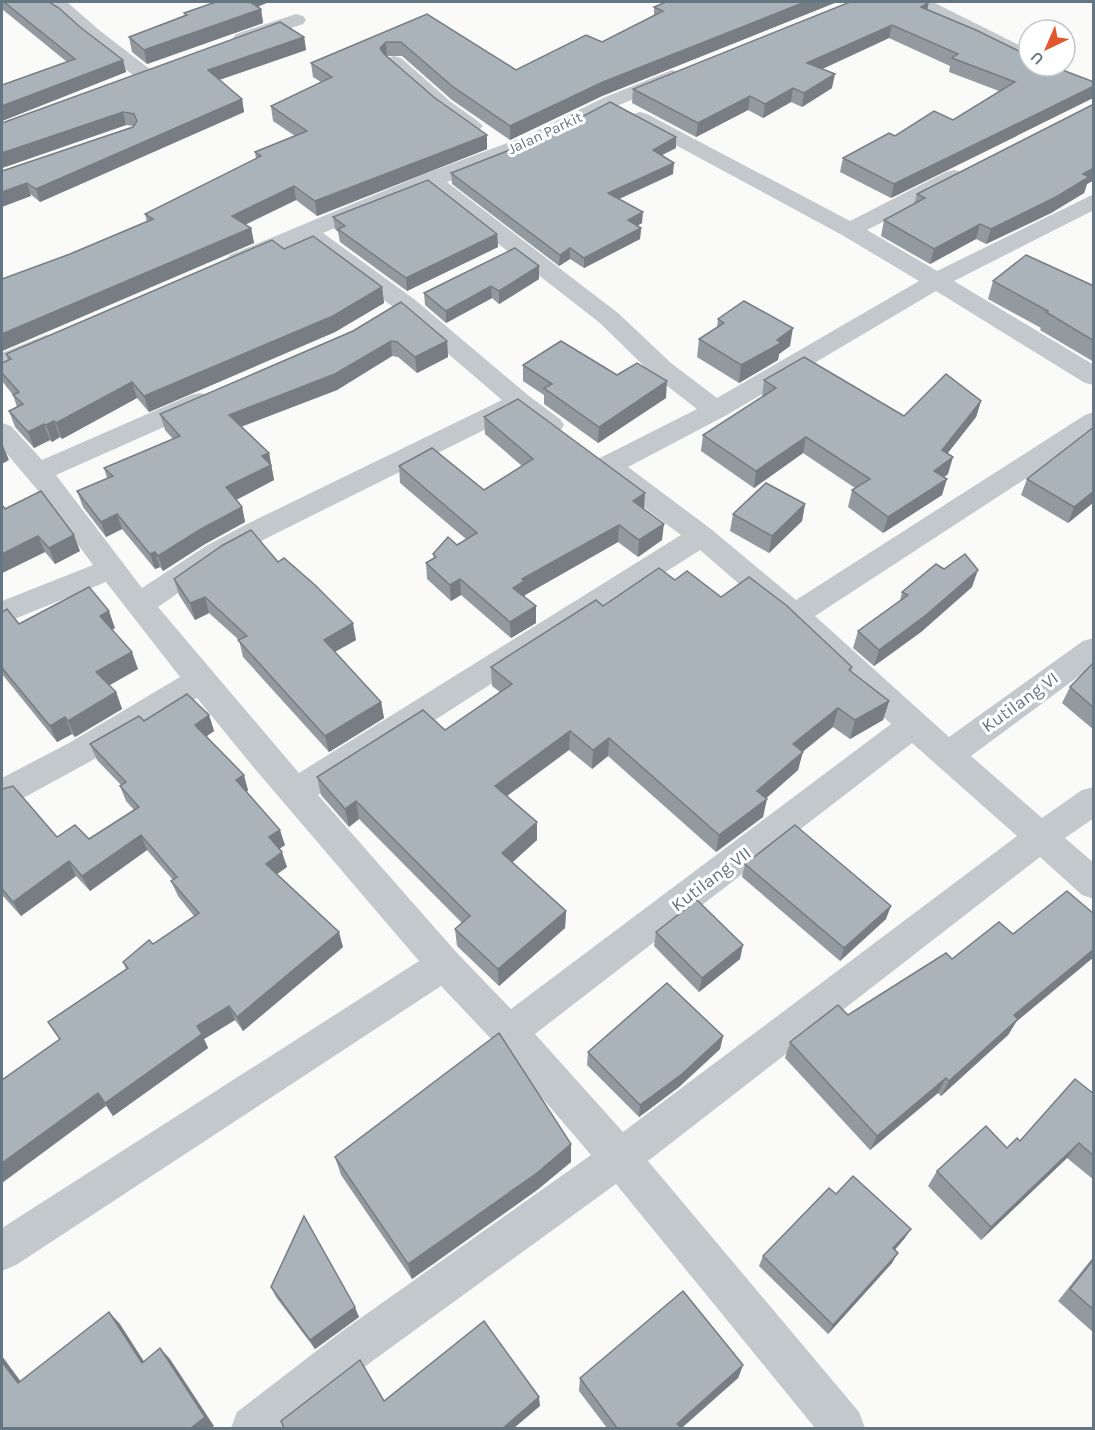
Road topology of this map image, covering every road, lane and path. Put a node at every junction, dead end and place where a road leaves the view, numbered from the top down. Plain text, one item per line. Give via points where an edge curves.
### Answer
1 (56, 2) edge
2 (919, 2) edge
3 (296, 20) dead end
4 (228, 44) edge
5 (1017, 52) edge
6 (394, 62) edge
7 (164, 67) edge
8 (688, 70) edge
9 (144, 75) junction
10 (122, 83) edge
11 (610, 102) junction
12 (508, 151) junction
13 (977, 165) edge
14 (430, 180) junction
15 (1094, 201) edge
16 (850, 230) junction
17 (307, 232) junction
18 (218, 269) edge
19 (936, 281) junction
20 (66, 334) edge
21 (2, 362) edge
22 (1094, 377) edge
23 (225, 390) edge
24 (520, 402) junction
25 (716, 410) junction
26 (1094, 421) edge
27 (2, 432) edge
28 (590, 453) junction
29 (37, 473) junction
30 (701, 536) junction
31 (111, 568) junction
32 (139, 605) junction
33 (2, 613) edge
34 (795, 615) junction
35 (1094, 649) edge
36 (201, 680) junction
37 (913, 725) junction
38 (947, 756) junction
39 (297, 792) junction
40 (2, 793) edge
41 (1094, 800) edge
42 (1040, 838) junction
43 (1094, 884) edge
44 (444, 964) junction
45 (509, 1032) junction
46 (620, 1158) junction
47 (2, 1251) edge
48 (253, 1428) edge
49 (843, 1428) edge

1 - 9 street
2 - 5 street
3 - 4 street
6 - 12 street via 444,106
7 - 9 street
8 - 11 street, Jalan Parkit
9 - 10 street
11 - 12 street, Jalan Parkit
11 - 16 street
12 - 14 street, Jalan Parkit
13 - 16 street
14 - 17 street, Jalan Parkit
14 - 25 street via 508,253 609,318 662,369
15 - 19 street
16 - 19 street
17 - 18 street, Jalan Parkit
17 - 24 street via 406,305
19 - 22 street
19 - 25 street
20 - 21 street
23 - 29 street
24 - 28 street
24 - 32 street via 245,537
25 - 28 street
26 - 34 street
27 - 29 street
28 - 30 street
29 - 31 street
30 - 34 street
30 - 39 street
31 - 32 street
31 - 33 street
32 - 36 street
34 - 37 street
35 - 38 street, Kutilang VI
36 - 39 street
36 - 40 street
37 - 38 street
37 - 45 street, Kutilang VII
38 - 42 street
39 - 44 street
41 - 42 street
42 - 43 street
42 - 46 street
44 - 45 street
44 - 47 street
45 - 46 street
46 - 48 street via 365,1340
46 - 49 street

